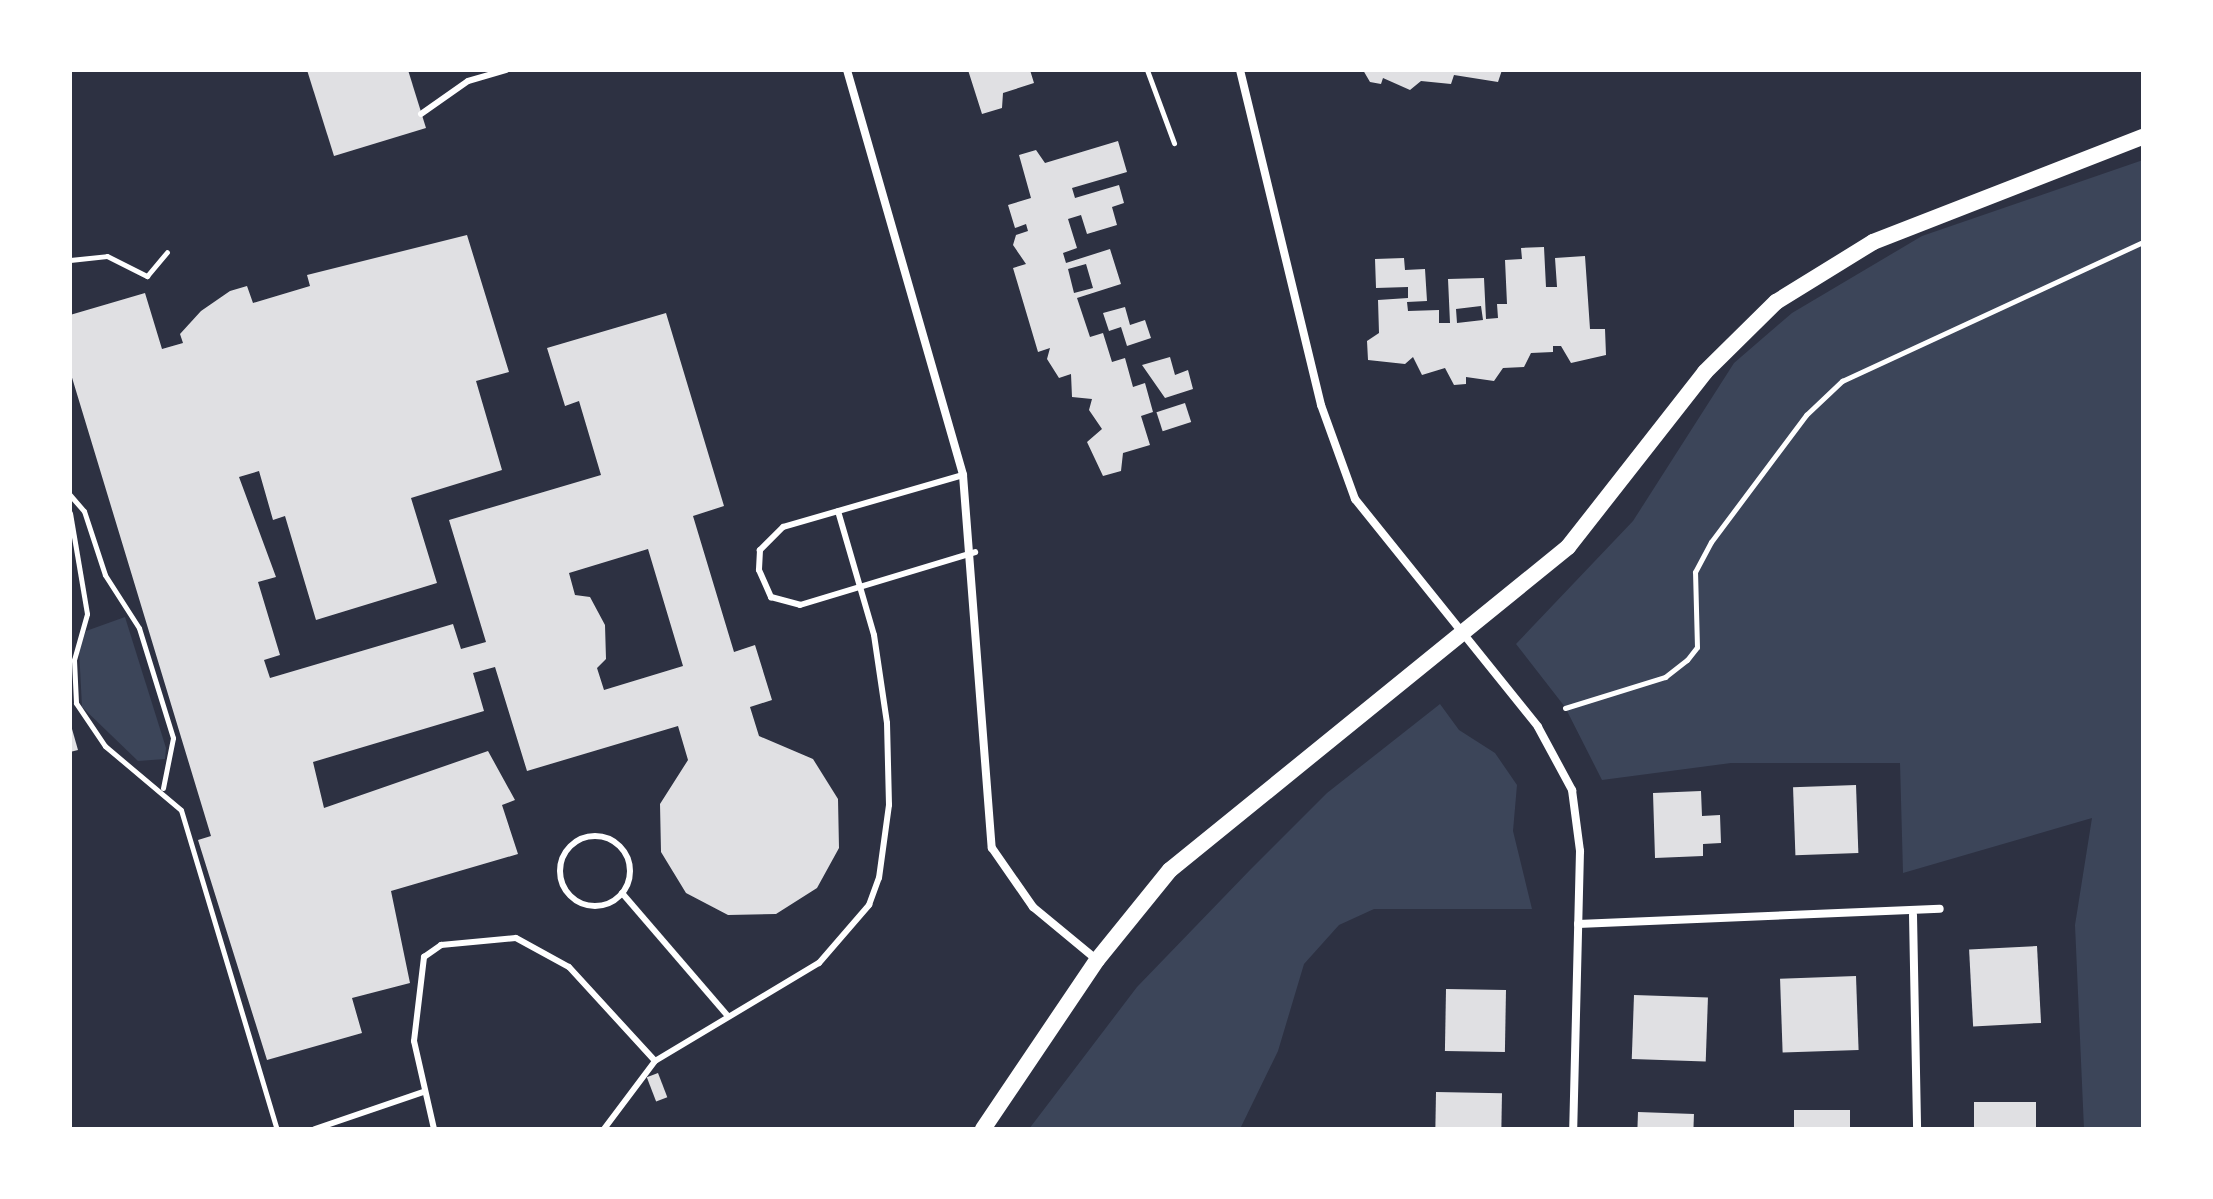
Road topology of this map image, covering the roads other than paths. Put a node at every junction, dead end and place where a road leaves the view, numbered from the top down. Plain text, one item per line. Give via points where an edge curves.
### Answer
1 (506, 70) edge
2 (847, 70) edge
3 (1240, 70) edge
4 (421, 114) dead end
5 (2143, 137) edge
6 (963, 475) junction
7 (838, 511) junction
8 (975, 552) junction
9 (861, 587) junction
10 (1464, 635) junction
11 (622, 893) junction
12 (1940, 909) dead end
13 (1913, 915) junction
14 (1578, 924) junction
15 (1097, 960) junction
16 (726, 1014) junction
17 (655, 1061) junction
18 (423, 1092) junction
19 (315, 1129) edge
20 (434, 1129) edge
21 (604, 1129) edge
22 (983, 1129) edge
23 (1573, 1129) edge
24 (1917, 1129) edge

1 - 4 lane via 468,81
2 - 6 street
3 - 10 street via 1336,457 1382,539
5 - 10 main road via 1907,227 1796,287 1705,372 1568,547
6 - 7 lane
6 - 8 street
7 - 9 lane
7 - 9 lane via 770,534 760,550 764,587 784,605
8 - 9 lane
8 - 15 street via 982,777 992,848 1033,907
9 - 16 lane via 889,751 879,878 869,905 819,963
10 - 14 street via 1538,727 1572,790 1580,836
10 - 15 main road via 1189,853
11 - 11 lane via 628,859 613,841 591,836 570,846 560,878 571,898 604,905
11 - 16 lane
12 - 13 street
13 - 14 street
13 - 24 street
14 - 23 street
15 - 22 main road
16 - 17 lane
17 - 18 lane via 569,967 516,938 470,937 424,957 414,1041
17 - 21 lane
18 - 19 lane
18 - 20 lane

